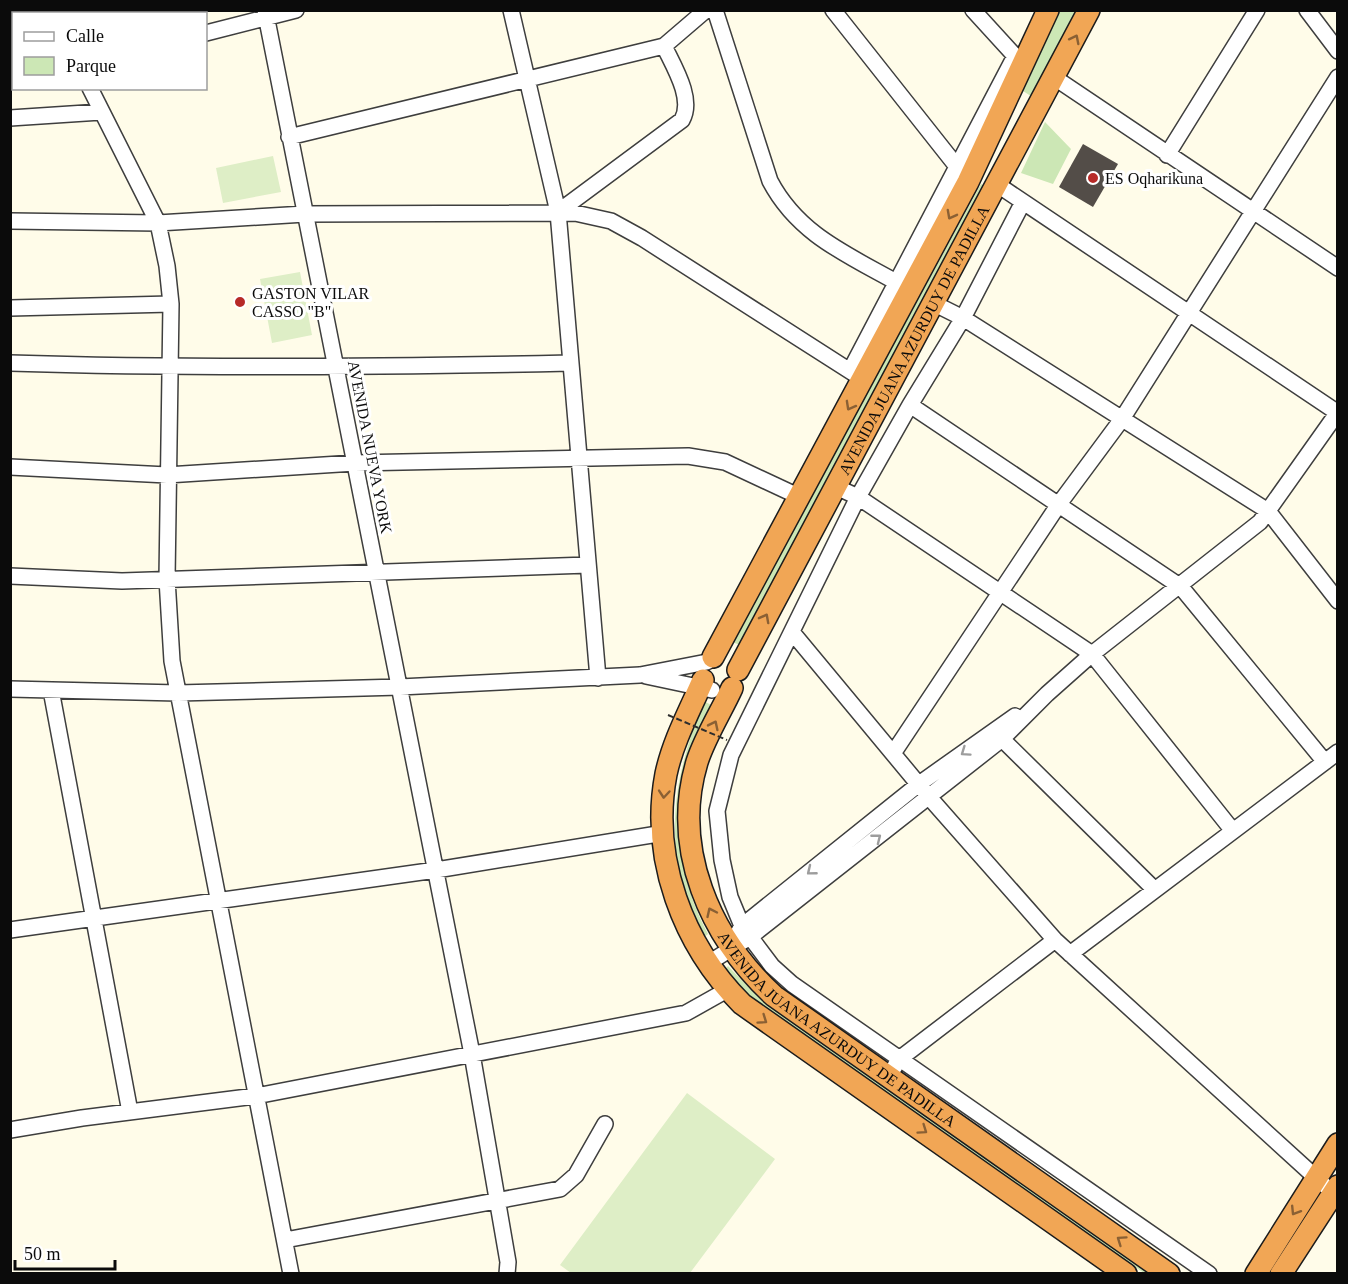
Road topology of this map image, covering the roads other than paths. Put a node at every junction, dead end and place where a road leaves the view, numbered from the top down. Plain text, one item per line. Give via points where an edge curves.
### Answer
1 (296, 10) edge
2 (511, 10) edge
3 (706, 10) edge
4 (715, 10) edge
5 (833, 10) edge
6 (973, 10) edge
7 (1048, 10) edge
8 (1089, 10) edge
9 (1257, 10) edge
10 (1306, 10) edge
11 (265, 14) edge
12 (207, 33) edge
13 (664, 46) junction
14 (1338, 51) edge
15 (1015, 56) junction
16 (1338, 77) edge
17 (527, 78) junction
18 (1055, 78) junction
19 (91, 90) edge
20 (1010, 93) junction
21 (1038, 110) junction
22 (101, 112) junction
23 (10, 118) edge
24 (290, 137) junction
25 (985, 148) junction
26 (1167, 155) junction
27 (1010, 163) junction
28 (962, 174) junction
29 (998, 185) junction
30 (1023, 202) junction
31 (558, 212) junction
32 (1253, 212) junction
33 (305, 214) junction
34 (10, 221) edge
35 (158, 223) junction
36 (1338, 268) edge
37 (896, 282) junction
38 (933, 303) junction
39 (171, 304) junction
40 (10, 308) edge
41 (1190, 314) junction
42 (963, 318) junction
43 (10, 363) edge
44 (570, 363) junction
45 (171, 368) junction
46 (336, 368) junction
47 (856, 376) junction
48 (910, 405) junction
49 (1337, 412) edge
50 (1122, 419) junction
51 (578, 458) junction
52 (355, 463) junction
53 (10, 467) edge
54 (167, 475) junction
55 (834, 486) junction
56 (800, 497) junction
57 (858, 497) junction
58 (1059, 504) junction
59 (1268, 511) junction
60 (588, 566) junction
61 (377, 573) junction
62 (10, 576) edge
63 (167, 579) junction
64 (1181, 587) junction
65 (1001, 593) junction
66 (1338, 601) edge
67 (792, 633) junction
68 (1092, 654) junction
69 (640, 675) junction
70 (715, 676) junction
71 (598, 678) junction
72 (400, 687) junction
73 (10, 689) edge
74 (51, 690) junction
75 (178, 693) junction
76 (1047, 694) junction
77 (1002, 739) junction
78 (894, 752) junction
79 (1338, 752) edge
80 (1325, 762) junction
81 (920, 784) junction
82 (929, 797) junction
83 (1233, 831) junction
84 (664, 833) junction
85 (436, 870) junction
86 (1155, 890) junction
87 (218, 900) junction
88 (94, 918) junction
89 (10, 930) edge
90 (746, 932) junction
91 (1055, 940) junction
92 (729, 948) junction
93 (1070, 954) junction
94 (707, 964) junction
95 (727, 990) junction
96 (472, 1054) junction
97 (893, 1069) junction
98 (256, 1096) junction
99 (130, 1112) junction
100 (605, 1124) dead end
101 (10, 1130) edge
102 (1338, 1144) edge
103 (1315, 1179) junction
104 (1336, 1189) edge
105 (498, 1201) junction
106 (285, 1240) junction
107 (291, 1274) edge
108 (507, 1274) edge
109 (1126, 1274) edge
110 (1169, 1274) edge
111 (1209, 1274) edge
112 (1256, 1274) edge
113 (1281, 1274) edge

1 - 11 street
2 - 17 street
3 - 13 street
4 - 37 street via 770,181 780,200 813,234
5 - 28 street
6 - 15 street
7 - 20 highway, AVENIDA JUANA AZURDUY DE PADILLA
18 -> 8 highway, AVENIDA JUANA AZURDUY DE PADILLA
9 - 26 street
10 - 14 street
11 - 12 street
11 - 24 street, AVENIDA NUEVA YORK
13 - 17 street
13 - 31 street via 686,99 687,111 682,120
15 - 20 street
15 - 28 street
16 - 32 street
17 - 24 street
17 - 31 street
18 - 21 highway, AVENIDA JUANA AZURDUY DE PADILLA
18 - 26 street
19 - 22 street
20 - 21 highway
20 - 25 highway, AVENIDA JUANA AZURDUY DE PADILLA
21 - 27 highway, AVENIDA JUANA AZURDUY DE PADILLA
22 - 23 street
22 - 35 street
24 - 33 street, AVENIDA NUEVA YORK
25 - 27 highway
25 - 28 highway, AVENIDA JUANA AZURDUY DE PADILLA
26 - 32 street
27 - 29 highway, AVENIDA JUANA AZURDUY DE PADILLA
28 - 37 street
28 -> 47 highway, AVENIDA JUANA AZURDUY DE PADILLA
29 - 30 street
29 - 38 highway, AVENIDA JUANA AZURDUY DE PADILLA
30 - 41 street
30 - 42 street
31 - 33 street
31 - 44 street
31 - 47 street via 611,221 642,238
32 - 36 street
32 - 41 street
33 - 35 street
33 - 46 street, AVENIDA NUEVA YORK
34 - 35 street
35 - 39 street
37 - 47 street
38 - 42 street
38 - 55 highway, AVENIDA JUANA AZURDUY DE PADILLA
39 - 40 street
39 - 45 street
41 - 49 street
41 - 50 street
42 - 48 street
42 - 50 street
43 - 45 street
44 - 46 street
44 - 51 street
45 - 46 street
45 - 54 street
46 - 52 street, AVENIDA NUEVA YORK
47 -> 56 highway, AVENIDA JUANA AZURDUY DE PADILLA
48 - 57 street
48 - 58 street
49 - 59 street
50 - 58 street
50 - 59 street
51 - 52 street
51 - 56 street via 705,458 745,470
51 - 60 street
52 - 54 street
52 - 61 street, AVENIDA NUEVA YORK
53 - 54 street
54 - 63 street
55 - 57 street
70 -> 55 highway, AVENIDA JUANA AZURDUY DE PADILLA
56 - 70 highway, AVENIDA JUANA AZURDUY DE PADILLA
57 - 65 street
57 - 67 street
58 - 64 street
58 - 65 street
59 - 64 street via 1260,522
59 - 66 street
60 - 61 street
60 - 71 street
61 - 63 street
61 - 72 street, AVENIDA NUEVA YORK
62 - 63 street
63 - 75 street
64 - 68 street
64 - 80 street
65 - 68 street
65 - 78 street
67 - 78 street
67 - 90 street via 731,755 717,811 730,897
68 - 76 street
68 - 83 street
69 - 70 street
69 - 70 street
69 - 71 street
70 -> 84 highway, AVENIDA JUANA AZURDUY DE PADILLA via 678,737 666,772
92 -> 70 highway, AVENIDA JUANA AZURDUY DE PADILLA via 697,877 689,818 692,782
71 - 72 street
72 - 75 street
72 - 85 street, AVENIDA NUEVA YORK
73 - 74 street
74 - 75 street
74 - 88 street
75 - 87 street
76 - 77 street
76 -> 81 street
77 - 82 street
77 - 86 street
78 - 81 street
79 - 80 street
80 - 83 street
81 - 82 street
81 -> 90 street
90 -> 82 street
82 - 91 street
83 - 86 street
84 - 85 street
84 - 94 highway, AVENIDA JUANA AZURDUY DE PADILLA via 668,869 679,909
85 - 87 street
85 - 96 street, AVENIDA NUEVA YORK
86 - 93 street
87 - 88 street
87 - 98 street
88 - 89 street
88 - 99 street
90 - 92 street
90 - 97 street via 772,966
91 - 93 street
91 - 97 street
92 - 94 street
92 - 97 highway, AVENIDA JUANA AZURDUY DE PADILLA via 774,996
93 - 103 street
94 - 95 highway, AVENIDA JUANA AZURDUY DE PADILLA
95 - 96 street via 686,1013
95 -> 109 highway, AVENIDA JUANA AZURDUY DE PADILLA via 760,1018
96 - 98 street
96 - 105 street, AVENIDA NUEVA YORK
110 -> 97 highway, AVENIDA JUANA AZURDUY DE PADILLA
97 - 111 street
98 - 99 street
98 - 106 street
99 - 101 street
100 - 105 street via 576,1175 560,1189
102 - 103 highway
103 - 104 street
103 -> 112 highway
104 - 113 highway
105 - 106 street
105 - 108 street, AVENIDA NUEVA YORK
106 - 107 street

